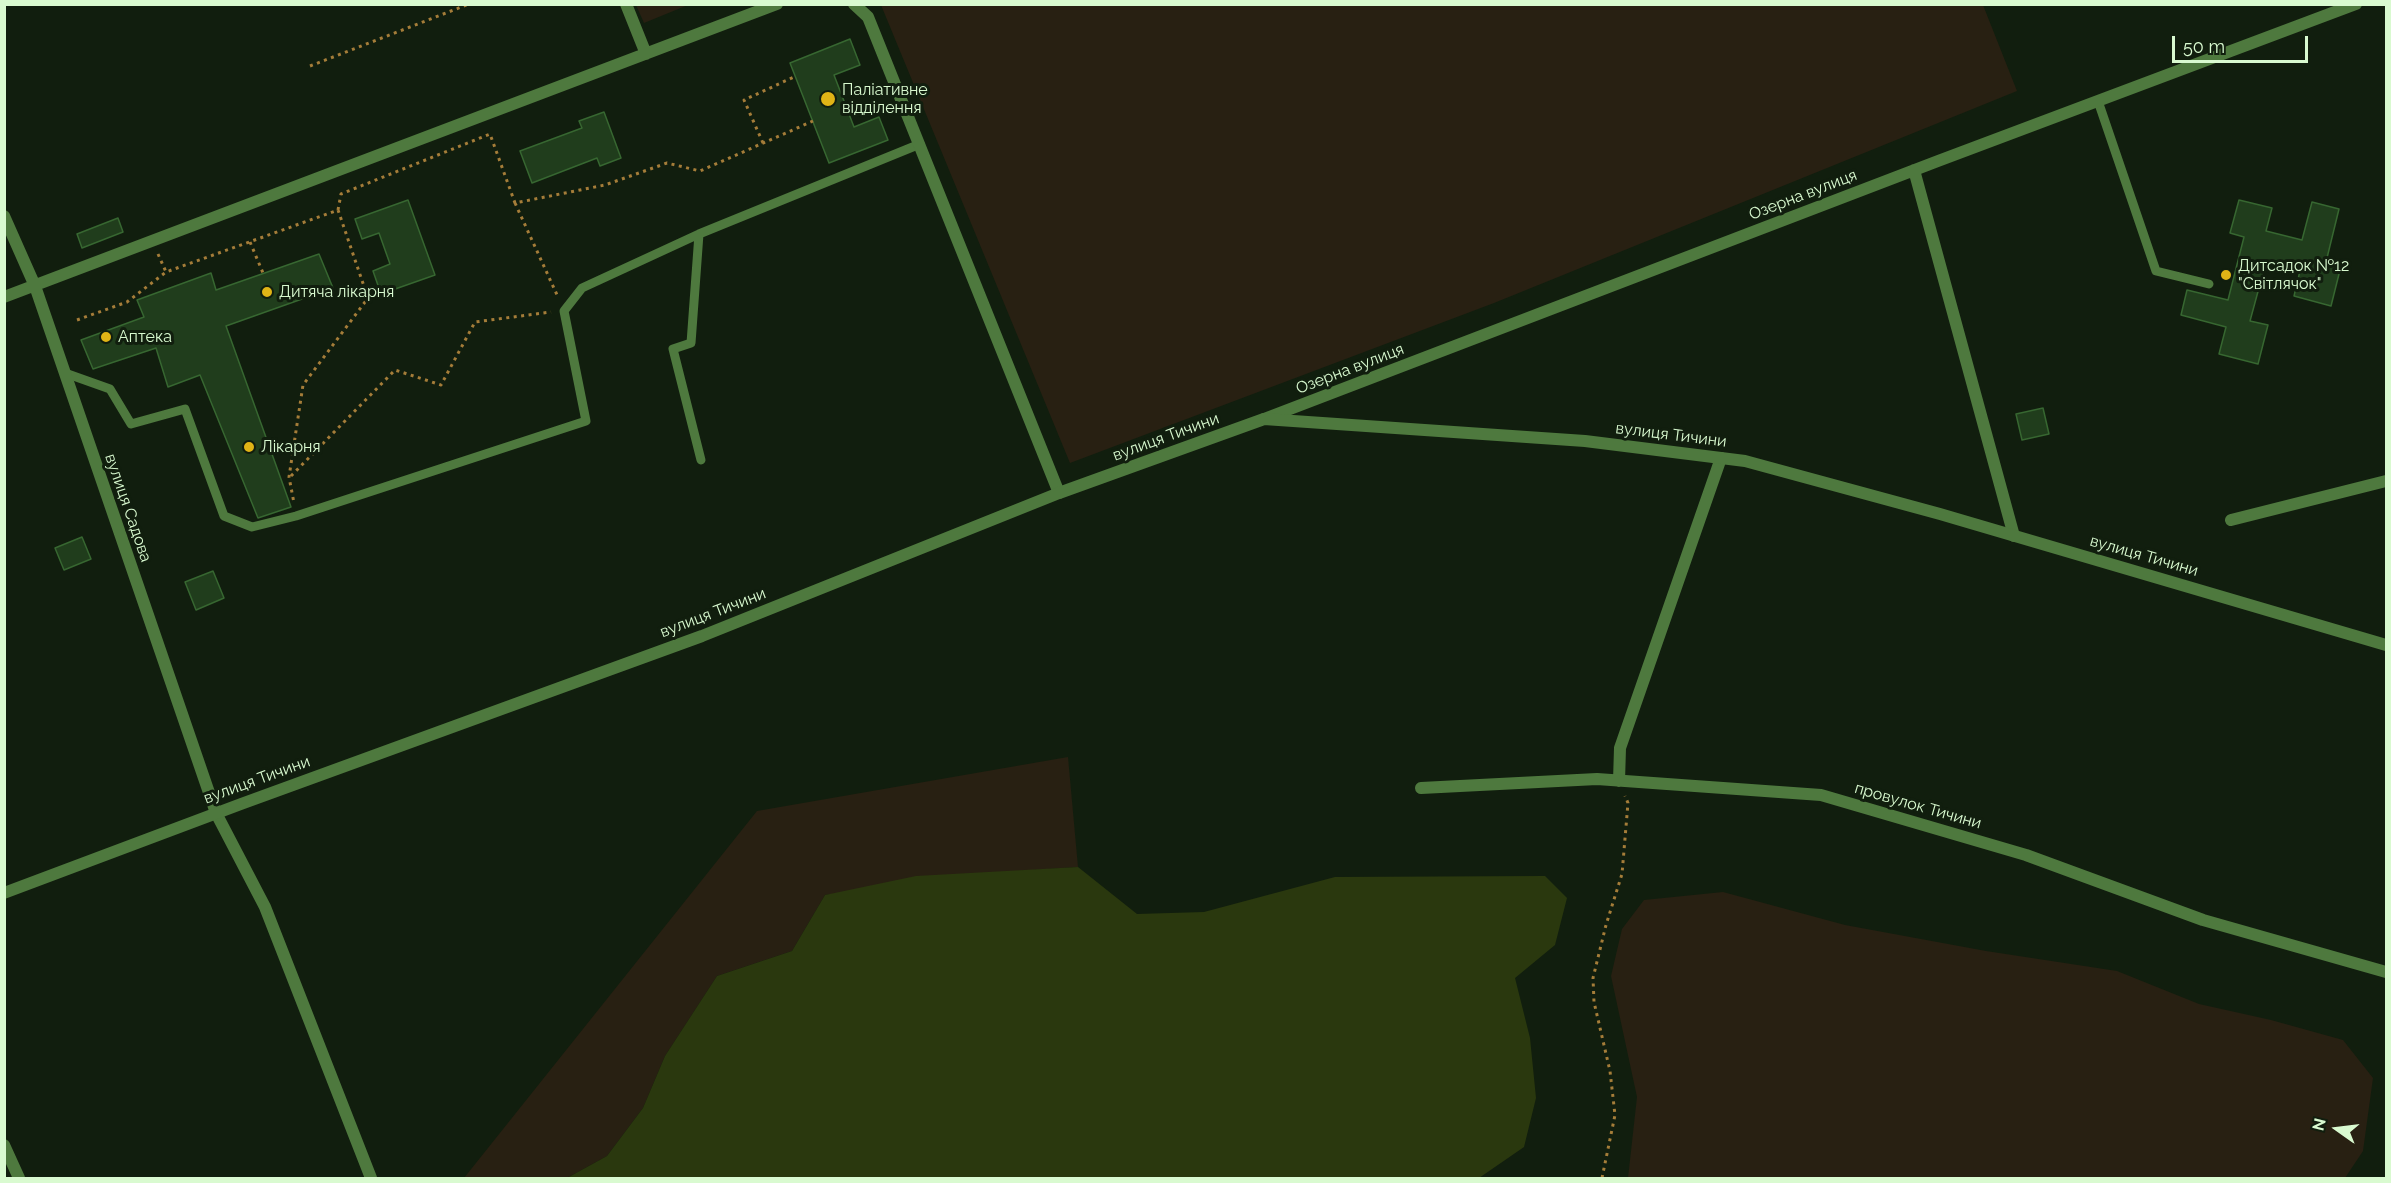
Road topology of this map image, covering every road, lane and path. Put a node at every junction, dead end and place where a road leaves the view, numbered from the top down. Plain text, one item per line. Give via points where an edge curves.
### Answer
1 (469, 4) edge
2 (626, 4) edge
3 (777, 4) edge
4 (854, 4) edge
5 (2356, 4) edge
6 (646, 54) junction
7 (310, 66) dead end
8 (796, 76) dead end
9 (2098, 101) junction
10 (813, 121) dead end
11 (763, 142) junction
12 (920, 144) junction
13 (1914, 170) junction
14 (515, 203) junction
15 (338, 210) junction
16 (4, 216) edge
17 (699, 234) junction
18 (152, 241) junction
19 (250, 242) junction
20 (166, 272) junction
21 (263, 273) dead end
22 (2209, 284) dead end
23 (35, 286) junction
24 (4, 297) edge
25 (564, 311) junction
26 (77, 320) dead end
27 (65, 373) junction
28 (1264, 419) junction
29 (1721, 458) junction
30 (701, 460) dead end
31 (290, 477) junction
32 (2386, 481) edge
33 (1059, 493) junction
34 (296, 516) junction
35 (2231, 520) dead end
36 (2014, 536) junction
37 (2386, 645) edge
38 (1619, 781) junction
39 (1421, 788) dead end
40 (216, 813) junction
41 (4, 893) edge
42 (2386, 972) edge
43 (4, 1145) edge
44 (19, 1179) edge
45 (371, 1179) edge
46 (1602, 1179) edge

1 - 7 path
2 - 6 street
3 - 6 street
4 - 12 street via 868,17
5 - 9 street, Озерна вулиця
6 - 18 street
8 - 11 path via 744,100
9 - 13 street, Озерна вулиця
9 - 22 lane via 2156,271
10 - 11 path
11 - 14 path via 700,171 668,163 605,185
12 - 17 lane
12 - 33 street
13 - 28 street, Озерна вулиця
13 - 36 street
14 - 15 path via 489,134 341,194
14 - 25 path
15 - 19 path
15 - 31 path via 368,298 303,385
16 - 23 street, вулиця Садова
17 - 25 lane via 582,288
17 - 30 lane via 691,343 673,349
18 - 20 path
18 - 23 street
19 - 20 path
19 - 21 path
20 - 26 path via 127,302
23 - 24 street
23 - 27 street, вулиця Садова
25 - 31 path via 475,322 441,385 395,370
25 - 34 lane via 586,421
27 - 34 lane via 110,389 131,424 185,409 224,516 252,527
27 - 40 street, вулиця Садова
28 - 29 street, вулиця Тичини via 1586,441
28 - 33 street, вулиця Тичини
29 - 36 street, вулиця Тичини via 1745,461
29 - 38 street via 1620,748
31 - 34 path
32 - 35 street
33 - 40 street, вулиця Тичини via 702,636
36 - 37 street, вулиця Тичини
38 - 39 street, провулок Тичини
38 - 42 street, провулок Тичини via 1821,795 2026,855 2203,920
38 - 46 path via 1628,803 1622,874 1593,978 1615,1115
40 - 41 street, вулиця Тичини
40 - 45 street, вулиця Садова via 265,907
43 - 44 street

